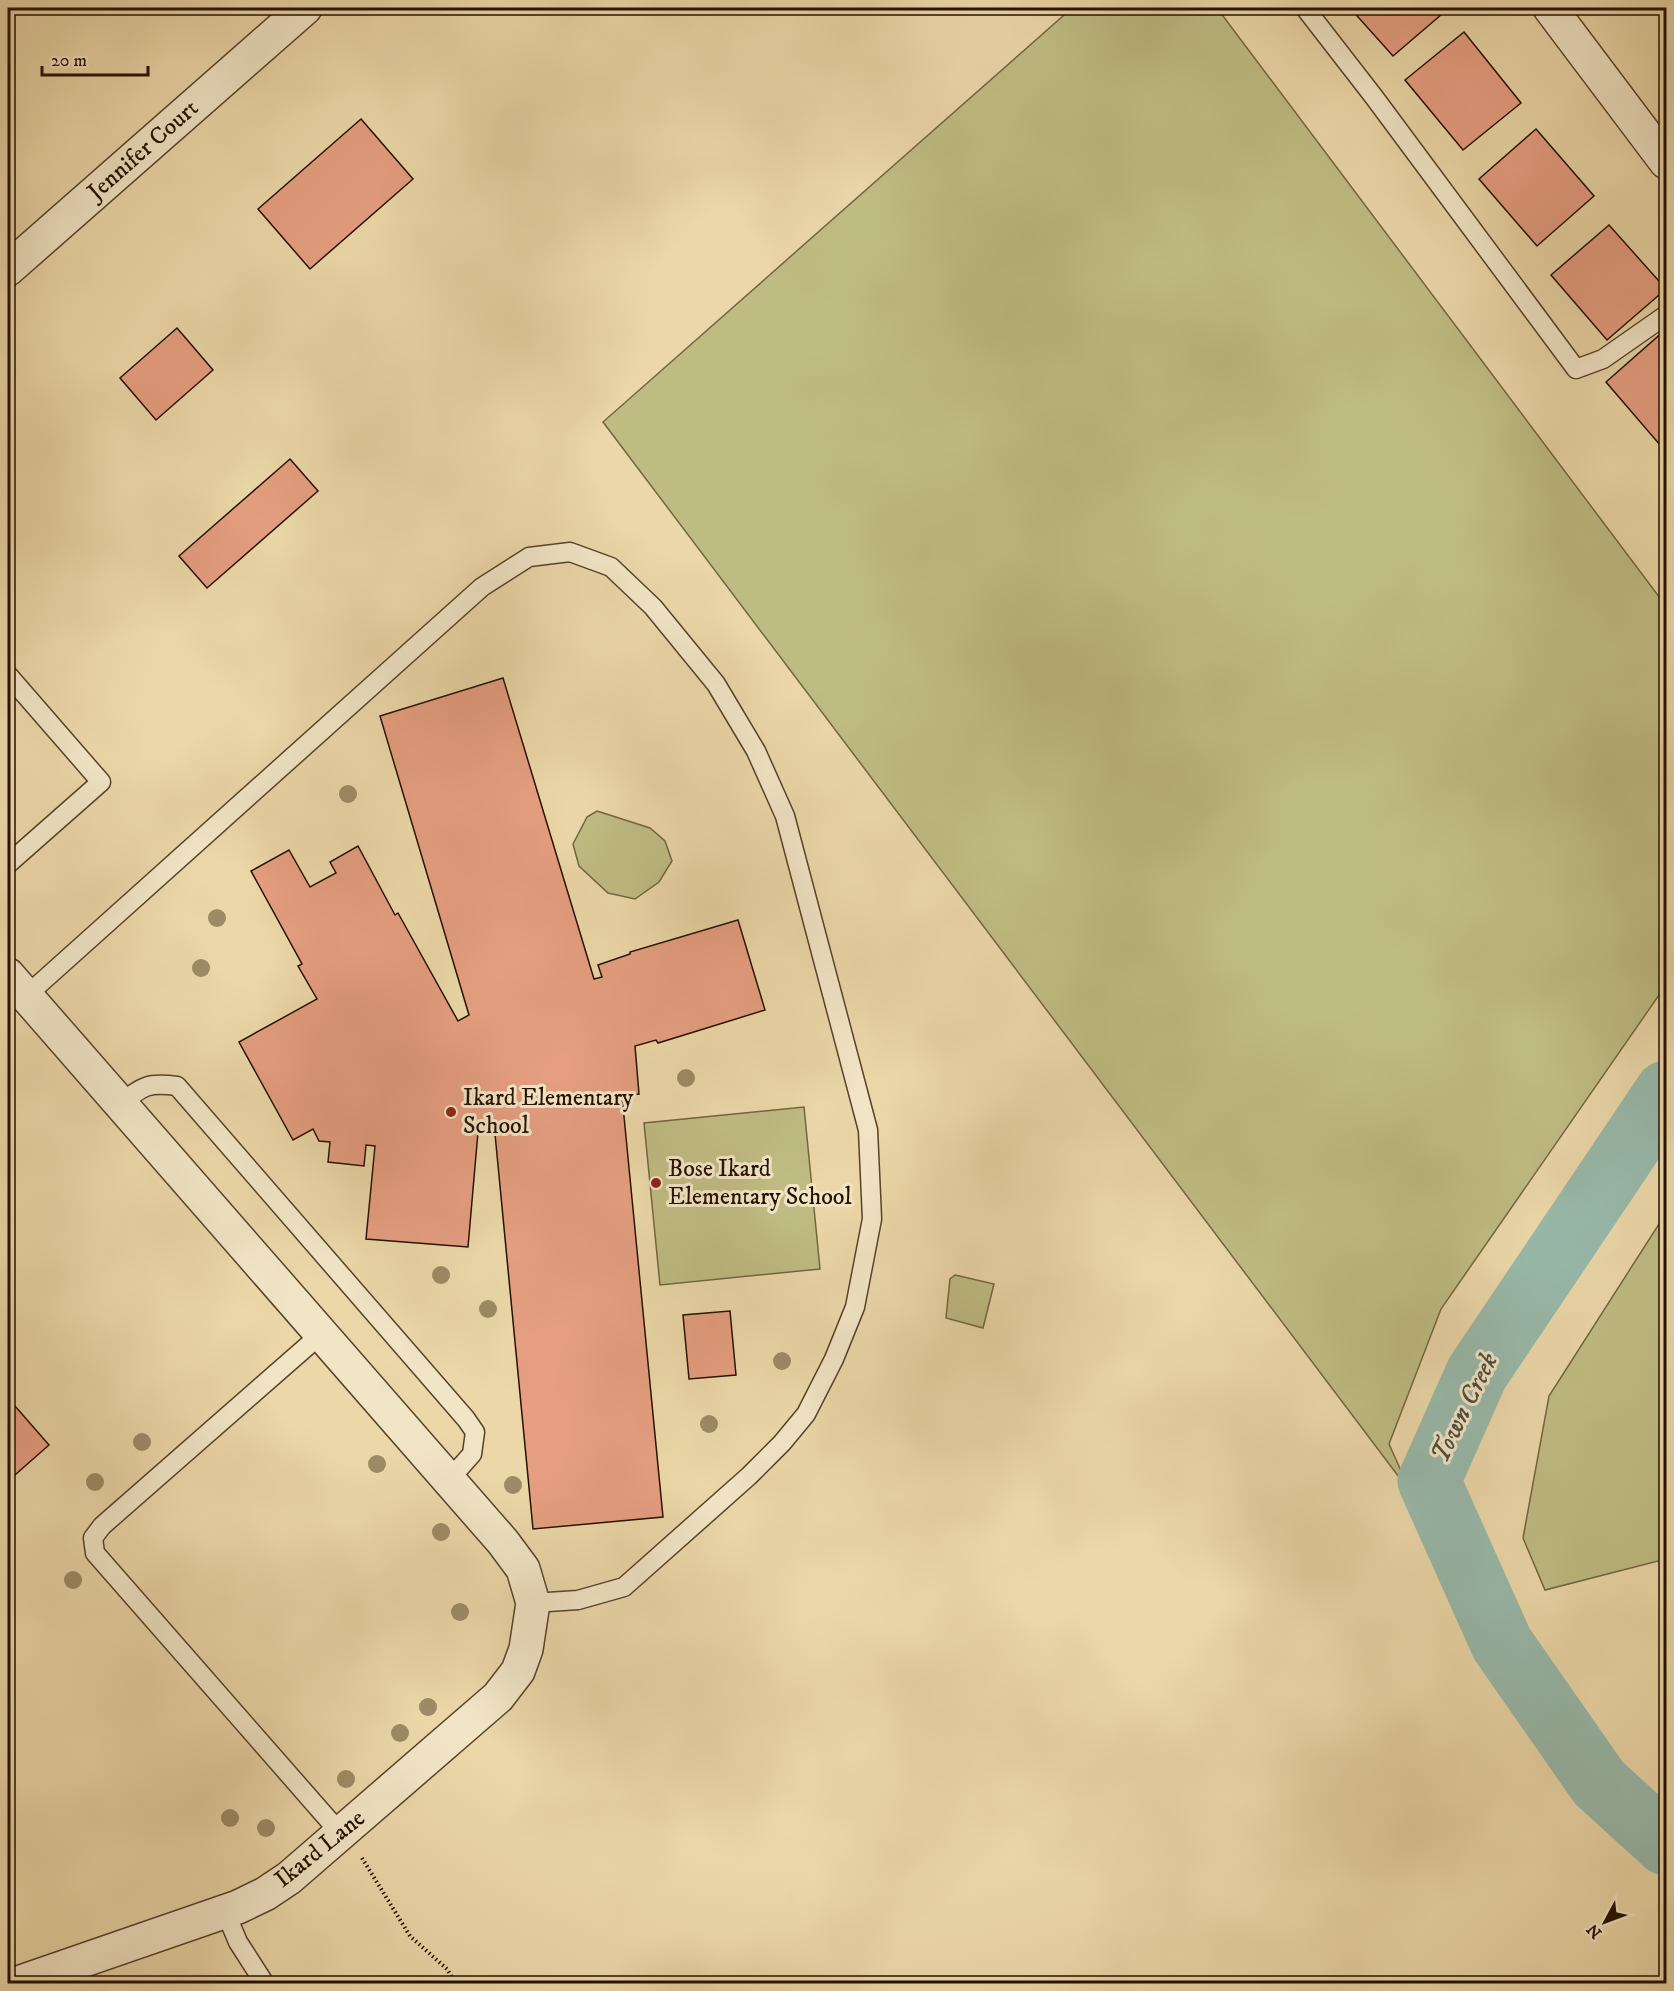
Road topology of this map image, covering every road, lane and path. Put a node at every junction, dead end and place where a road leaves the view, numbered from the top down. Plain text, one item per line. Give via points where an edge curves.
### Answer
1 (305, 8) edge
2 (1305, 8) edge
3 (1550, 8) edge
4 (1656, 126) edge
5 (1666, 162) edge
6 (8, 269) edge
7 (1666, 315) edge
8 (8, 675) edge
9 (8, 864) edge
10 (17, 985) edge
11 (119, 1105) junction
12 (320, 1335) junction
13 (448, 1481) junction
14 (533, 1603) junction
15 (341, 1834) junction
16 (225, 1911) junction
17 (15, 1983) edge
18 (265, 1983) edge
19 (456, 1983) edge

1 - 6 street, Jennifer Court
2 - 7 lane via 1576,369 1603,359
3 - 4 street
4 - 5 street
8 - 9 lane via 101,782
10 - 11 street
10 - 14 lane via 482,587 520,563 570,552 611,567 653,608 716,684 756,751 785,816 868,1130 873,1219 855,1307 834,1359 806,1414 782,1443 624,1587 578,1600
11 - 12 street
11 - 13 lane via 139,1089 156,1083 177,1086 475,1432 472,1454
12 - 13 street
12 - 15 lane via 93,1538 95,1553
13 - 14 street via 523,1569
14 - 15 street, Ikard Lane via 526,1649 518,1671 498,1696
15 - 16 street, Ikard Lane via 265,1894
15 - 19 path via 362,1857 410,1936 447,1969
16 - 17 street, Ikard Lane
16 - 18 lane via 238,1942

